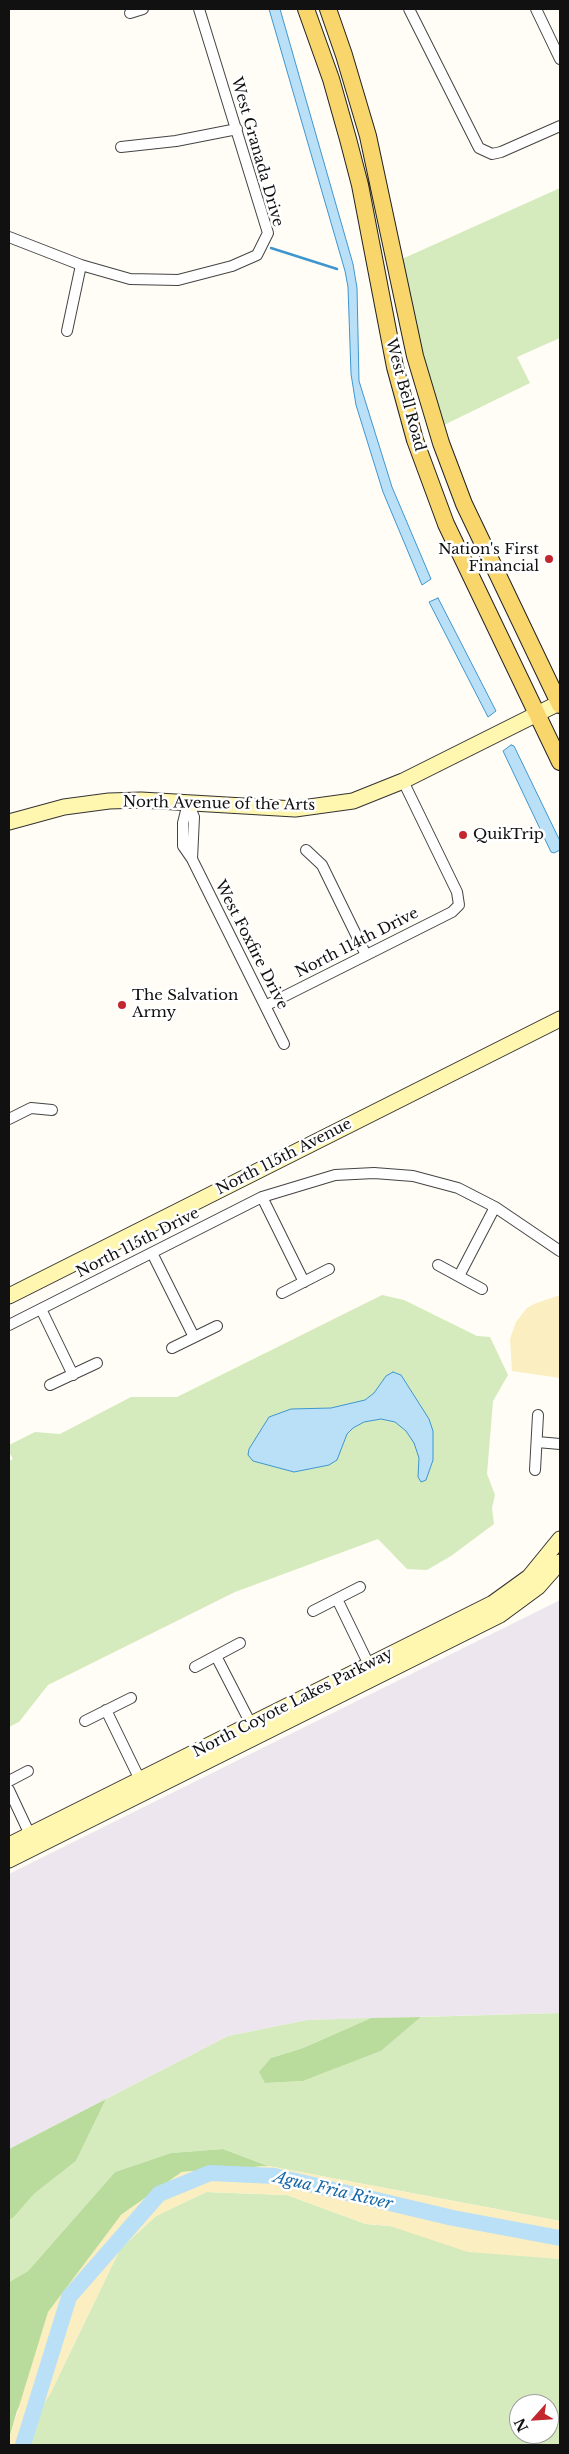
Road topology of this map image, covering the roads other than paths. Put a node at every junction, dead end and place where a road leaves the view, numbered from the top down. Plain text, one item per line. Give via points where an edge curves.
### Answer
1 (143, 9) edge
2 (199, 9) edge
3 (306, 9) edge
4 (328, 9) edge
5 (409, 9) edge
6 (536, 9) edge
7 (130, 13) dead end
8 (560, 59) edge
9 (560, 126) edge
10 (237, 129) junction
11 (121, 147) dead end
12 (9, 237) edge
13 (81, 265) junction
14 (67, 331) dead end
15 (560, 704) edge
16 (537, 714) junction
17 (560, 762) edge
18 (403, 781) junction
19 (188, 802) junction
20 (9, 822) edge
21 (306, 850) dead end
22 (366, 955) junction
23 (265, 1006) junction
24 (560, 1019) edge
25 (284, 1044) dead end
26 (52, 1110) dead end
27 (9, 1118) edge
28 (262, 1197) junction
29 (495, 1207) junction
30 (560, 1251) edge
31 (152, 1253) junction
32 (438, 1264) dead end
33 (329, 1270) dead end
34 (458, 1276) junction
35 (304, 1282) junction
36 (482, 1290) dead end
37 (282, 1293) dead end
38 (9, 1296) edge
39 (41, 1308) junction
40 (9, 1324) edge
41 (218, 1326) dead end
42 (194, 1337) junction
43 (172, 1348) dead end
44 (97, 1363) dead end
45 (73, 1375) junction
46 (50, 1386) dead end
47 (538, 1415) dead end
48 (536, 1442) junction
49 (560, 1444) edge
50 (535, 1470) dead end
51 (560, 1539) edge
52 (560, 1562) edge
53 (360, 1587) dead end
54 (336, 1599) junction
55 (313, 1611) dead end
56 (240, 1644) dead end
57 (216, 1656) junction
58 (195, 1667) dead end
59 (372, 1671) junction
60 (131, 1698) dead end
61 (106, 1710) junction
62 (85, 1721) dead end
63 (254, 1730) junction
64 (28, 1771) dead end
65 (9, 1780) edge
66 (143, 1785) junction
67 (9, 1790) edge
68 (33, 1840) junction
69 (9, 1845) edge
70 (9, 1860) edge

1 - 7 street
2 - 10 street, West Granada Drive
3 - 16 main road, West Bell Road via 351,148 395,367 415,440 446,524
4 - 15 main road, West Bell Road via 380,182 415,356 441,443 467,510
5 - 9 street via 479,148 486,153 501,152
6 - 8 street
10 - 11 street
10 - 13 street, West Granada Drive via 268,233 257,255 232,266 178,280 130,279
12 - 13 street, West Granada Drive
13 - 14 street
15 - 16 street, North Avenue of the Arts
16 - 17 main road, West Bell Road
16 - 18 street, North Avenue of the Arts
18 - 19 street, North Avenue of the Arts via 353,801 325,806 295,808
18 - 22 street, North 114th Drive via 457,892 459,905 452,912
19 - 20 street, North Avenue of the Arts via 93,803 50,810
19 - 23 street, West Foxfire Drive via 183,823 183,846
21 - 22 street via 322,864
22 - 23 street, North 114th Drive
23 - 25 street, West Foxfire Drive
24 - 38 street, North 115th Avenue
26 - 27 street via 31,1108
28 - 29 street, North 115th Drive via 335,1175 374,1173 413,1176 458,1188
28 - 31 street, North 115th Drive
28 - 35 street
29 - 30 street, North 115th Drive
29 - 34 street
31 - 39 street, North 115th Drive
31 - 42 street
32 - 34 street
33 - 35 street
34 - 36 street
35 - 37 street
39 - 40 street, North 115th Drive
39 - 45 street
41 - 42 street
42 - 43 street
44 - 45 street
45 - 46 street
47 - 48 street
48 - 49 street
48 - 50 street
51 - 59 street, North Coyote Lakes Parkway via 537,1570 505,1596
52 - 59 street, North Coyote Lakes Parkway via 538,1587 506,1611
53 - 54 street
54 - 55 street
54 - 59 street
56 - 57 street
57 - 58 street
57 - 63 street
59 - 63 street, North Coyote Lakes Parkway
60 - 61 street
61 - 62 street
61 - 66 street
63 - 66 street, North Coyote Lakes Parkway
64 - 65 street
66 - 68 street, North Coyote Lakes Parkway
67 - 68 street
68 - 69 street, North Coyote Lakes Parkway
68 - 70 street, North Coyote Lakes Parkway

